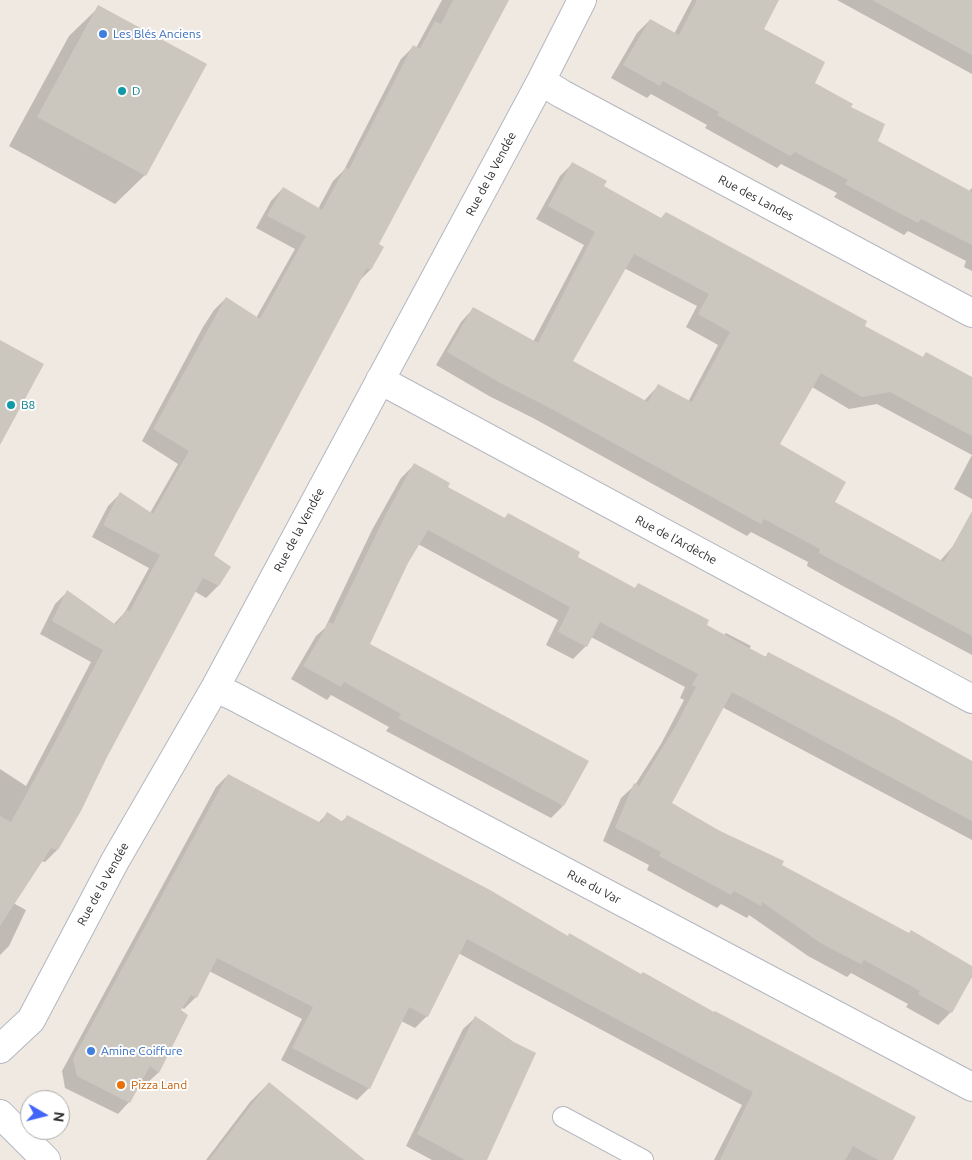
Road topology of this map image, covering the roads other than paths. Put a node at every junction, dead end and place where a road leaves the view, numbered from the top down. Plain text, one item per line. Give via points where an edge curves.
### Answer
1 (582, 0) edge
2 (541, 81) junction
3 (972, 313) edge
4 (380, 380) junction
5 (215, 688) junction
6 (972, 699) edge
7 (0, 1049) edge
8 (972, 1087) edge
9 (0, 1114) edge
10 (563, 1117) dead end
11 (46, 1160) edge
12 (643, 1160) edge

1 - 2 street, Rue de la Vendée
2 - 3 street, Rue des Landes
2 - 4 street, Rue de la Vendée
4 - 5 street, Rue de la Vendée
4 - 6 street, Rue de l'Ardèche
5 - 7 street, Rue de la Vendée via 115,861 30,1020
5 - 8 street, Rue du Var
9 - 11 street
10 - 12 lane

